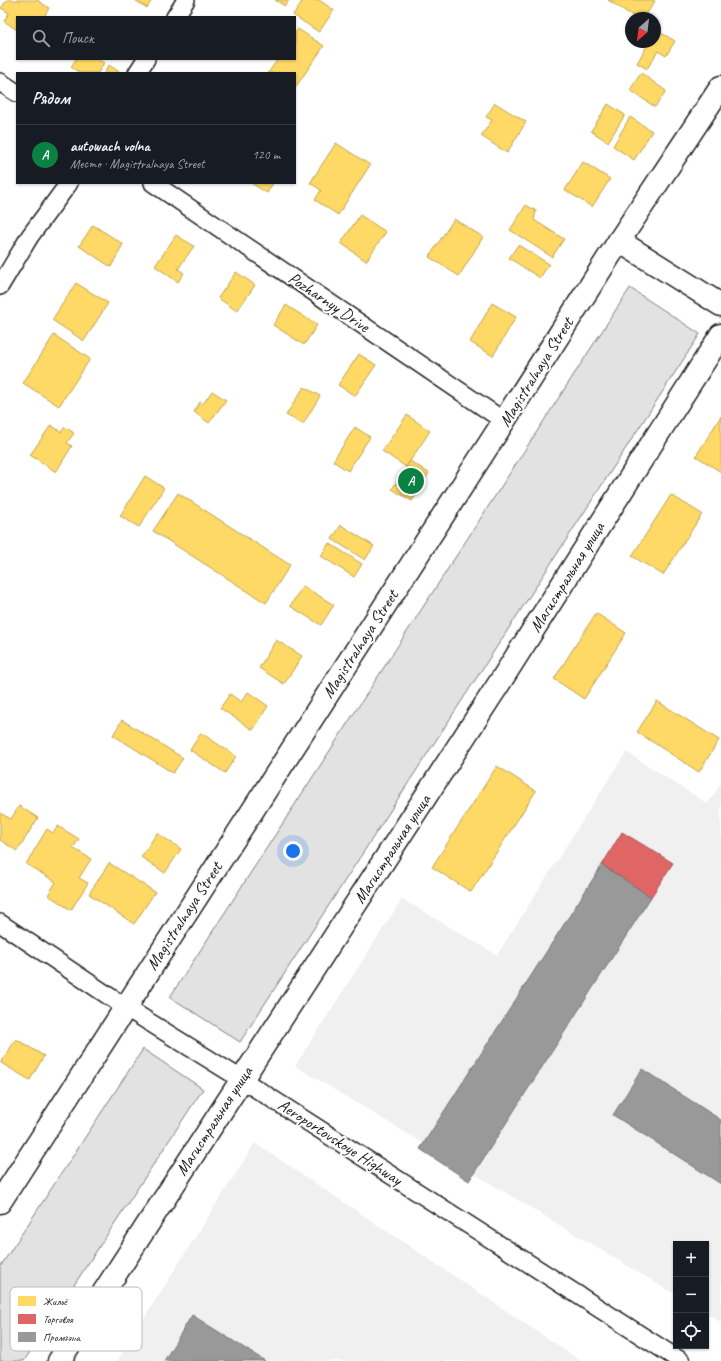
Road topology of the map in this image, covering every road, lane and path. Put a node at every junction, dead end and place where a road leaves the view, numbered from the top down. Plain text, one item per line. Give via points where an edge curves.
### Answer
1 (186, 0) edge
2 (176, 16) edge
3 (145, 60) edge
4 (138, 72) edge
5 (0, 82) edge
6 (721, 86) edge
7 (16, 92) edge
8 (68, 184) edge
9 (154, 184) edge
10 (619, 241) junction
11 (0, 286) edge
12 (721, 305) edge
13 (721, 335) edge
14 (504, 421) junction
15 (0, 923) edge
16 (125, 1007) junction
17 (241, 1079) junction
18 (0, 1202) edge
19 (107, 1287) edge
20 (65, 1351) edge
21 (59, 1361) edge
22 (681, 1361) edge

1 - 2 street
3 - 4 street
5 - 7 street
6 - 10 main road, Magistralnaya Street
8 - 11 street via 30,236
9 - 14 street, Pozharnyy Drive
10 - 12 main road
10 - 14 main road, Magistralnaya Street
13 - 17 main road, Магистральная улица via 500,682
14 - 16 main road, Magistralnaya Street
15 - 16 street, Aeroportovskoye Highway
16 - 17 street, Aeroportovskoye Highway
16 - 18 main road, Magistralnaya Street
17 - 19 main road, Магистральная улица
17 - 22 street, Aeroportovskoye Highway
20 - 21 main road, Магистральная улица

